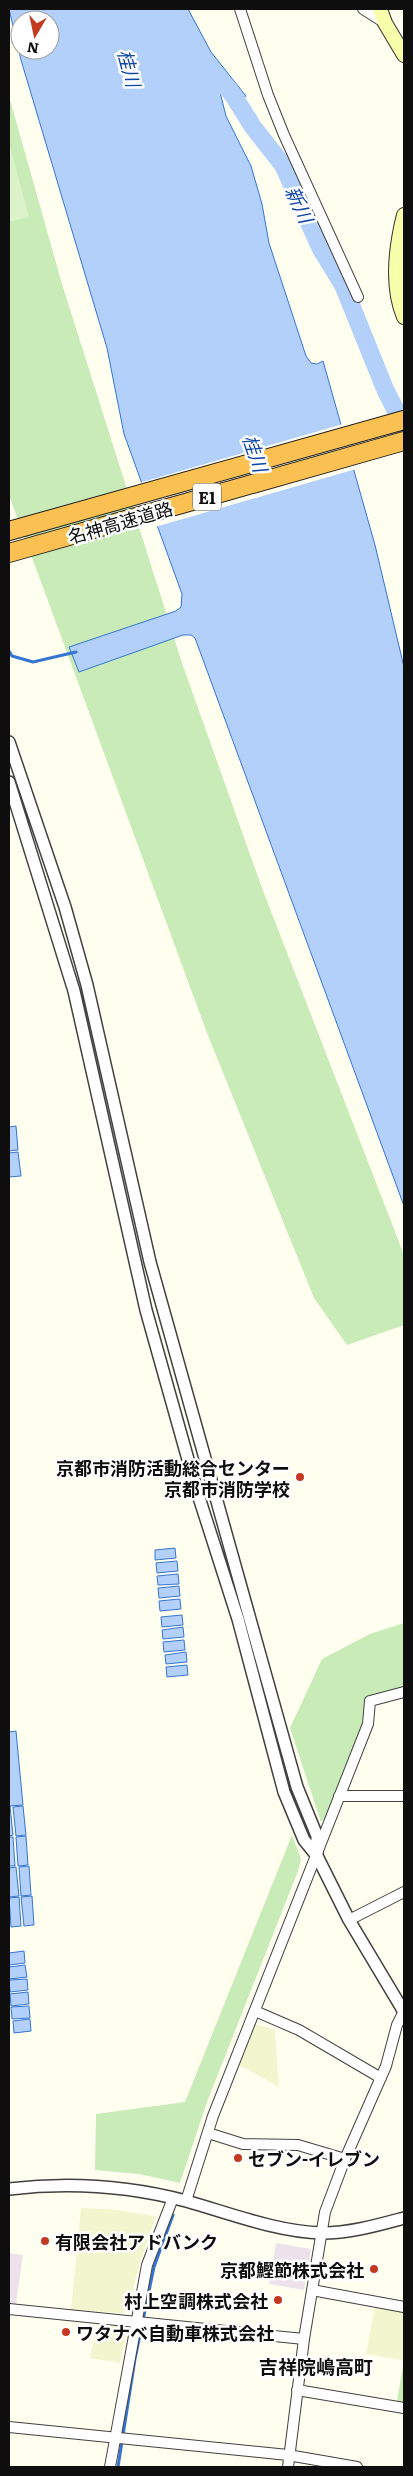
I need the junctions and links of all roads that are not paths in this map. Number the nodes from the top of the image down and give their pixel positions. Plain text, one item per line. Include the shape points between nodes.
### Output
1 (240, 9) edge
2 (363, 9) edge
3 (380, 9) edge
4 (385, 23) junction
5 (404, 55) edge
6 (404, 215) edge
7 (358, 297) dead end
8 (404, 317) edge
9 (404, 420) edge
10 (404, 441) edge
11 (9, 531) edge
12 (9, 553) edge
13 (9, 742) edge
14 (9, 782) edge
15 (112, 1089) junction
16 (97, 1092) junction
17 (404, 1692) edge
18 (339, 1796) junction
19 (404, 1796) edge
20 (317, 1856) junction
21 (404, 1892) edge
22 (349, 1920) junction
23 (255, 2011) junction
24 (404, 2011) edge
25 (381, 2078) junction
26 (208, 2133) junction
27 (345, 2160) junction
28 (9, 2189) edge
29 (173, 2198) junction
30 (186, 2201) junction
31 (404, 2218) edge
32 (322, 2233) junction
33 (312, 2290) junction
34 (404, 2307) edge
35 (9, 2309) edge
36 (137, 2323) junction
37 (304, 2339) junction
38 (297, 2390) junction
39 (404, 2408) edge
40 (9, 2427) edge
41 (115, 2438) junction
42 (288, 2455) junction
43 (110, 2467) edge
44 (288, 2467) edge
45 (357, 2467) edge

1 - 7 street via 281,127
2 - 4 street
3 - 4 main road
4 - 5 main road
6 - 8 main road via 396,281
9 - 11 highway, 名神高速道路 / E1
10 - 12 highway, 名神高速道路 / E1
13 - 15 street via 65,907
14 - 16 street via 74,991
15 - 16 street
15 - 20 street via 150,1262 297,1787 317,1836
16 - 20 street via 146,1310 196,1488 238,1619 284,1792 304,1840
17 - 18 street via 370,1701 368,1724
18 - 19 street
18 - 20 street
20 - 22 street
20 - 23 street
21 - 22 street
22 - 24 street
23 - 25 street via 299,2030
23 - 26 street
24 - 25 street
25 - 27 street
26 - 27 street via 243,2144 298,2145
26 - 30 street
27 - 32 street via 325,2212
28 - 29 street via 112,2187
29 - 30 street
29 - 36 street via 147,2265
30 - 32 street via 276,2226
31 - 32 street via 368,2228
32 - 33 street
33 - 34 street
33 - 37 street
35 - 36 street
36 - 37 street
36 - 41 street
37 - 38 street
38 - 39 street
38 - 42 street
40 - 41 street
41 - 42 street
41 - 43 street
42 - 44 street
42 - 45 street

